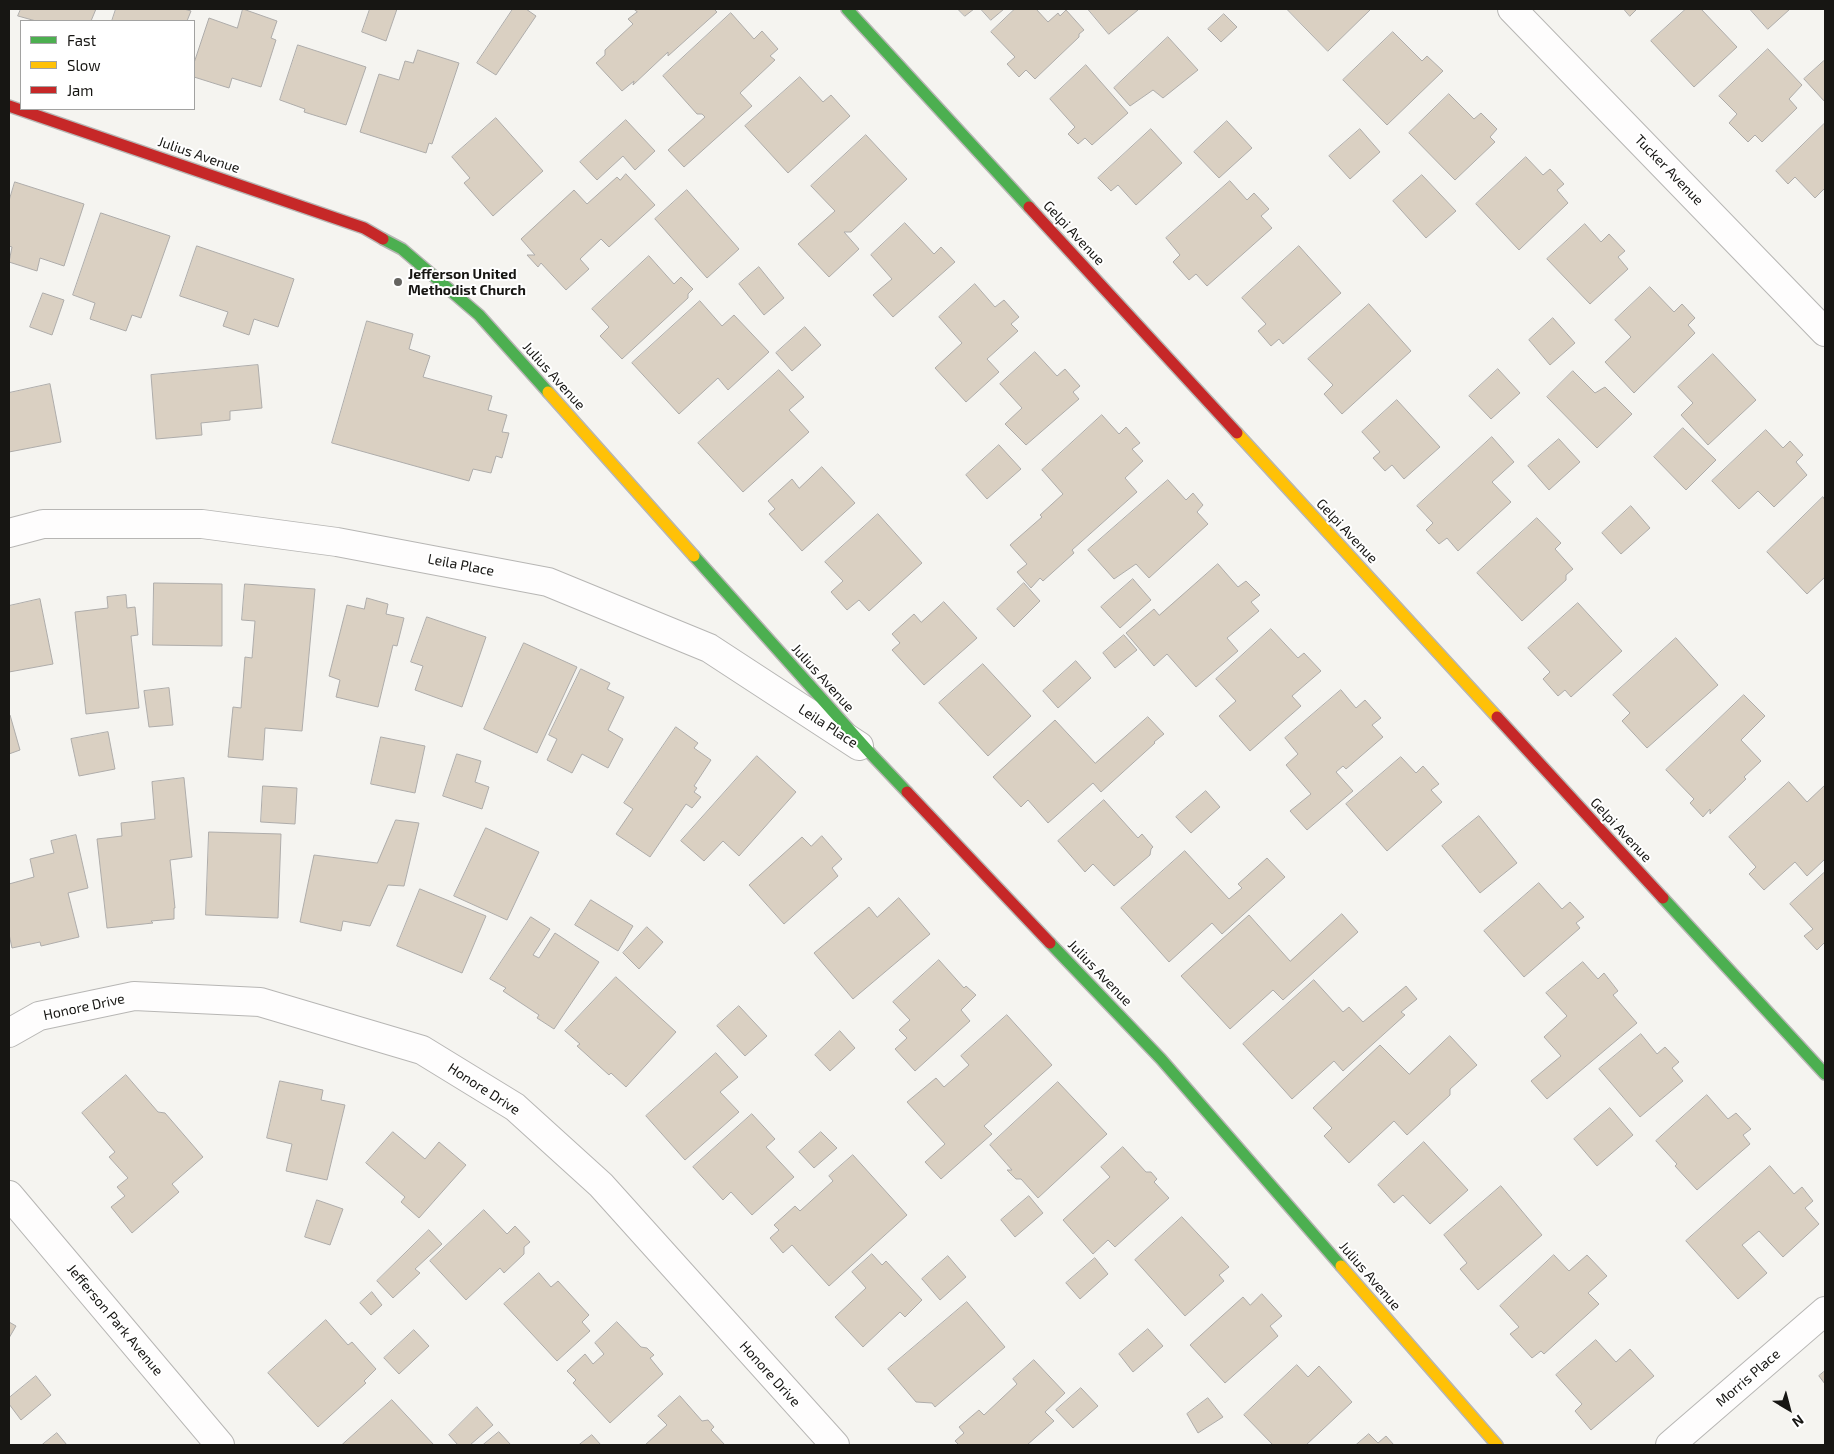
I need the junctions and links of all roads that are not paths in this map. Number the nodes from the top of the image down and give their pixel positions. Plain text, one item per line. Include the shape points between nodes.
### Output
1 (848, 9) edge
2 (1512, 9) edge
3 (21, 110) edge
4 (1825, 332) edge
5 (9, 533) edge
6 (870, 754) junction
7 (9, 1033) edge
8 (1825, 1074) edge
9 (9, 1195) edge
10 (1825, 1311) edge
11 (220, 1445) edge
12 (834, 1445) edge
13 (1497, 1445) edge
14 (1670, 1445) edge

1 - 8 street, Gelpi Avenue
2 - 4 street, Tucker Avenue
3 - 6 street, Julius Avenue via 364,228 402,249 479,315
5 - 6 street, Leila Place via 42,524 202,524 337,542 548,582 709,648
6 - 13 street, Julius Avenue via 1161,1059
7 - 12 street, Honore Drive via 40,1016 144,996 260,1002 422,1050 515,1107 601,1185
9 - 11 street, Jefferson Park Avenue
10 - 14 street, Morris Place

